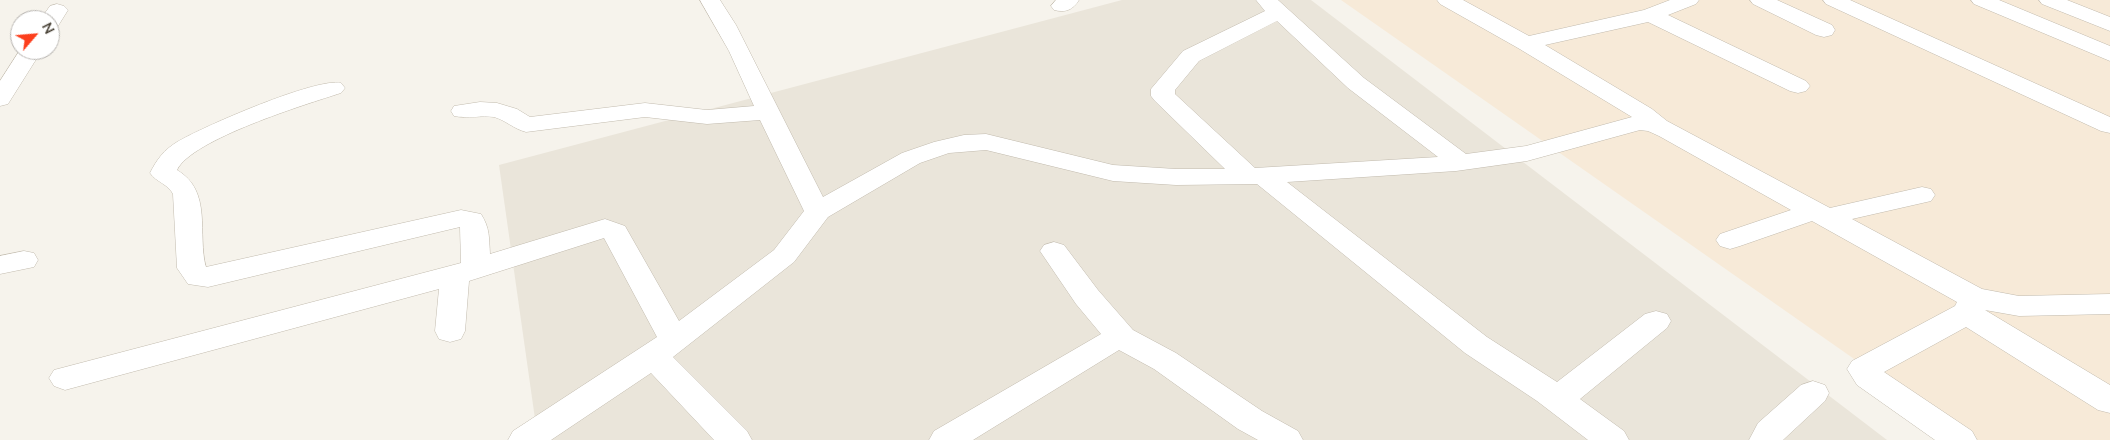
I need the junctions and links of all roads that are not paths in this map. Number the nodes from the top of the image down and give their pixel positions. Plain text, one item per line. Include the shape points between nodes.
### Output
1 (710, 0) edge
2 (1447, 0) edge
3 (1689, 0) edge
4 (1760, 0) edge
5 (1833, 0) edge
6 (1981, 0) edge
7 (2049, 0) edge
8 (1273, 6) edge
9 (1650, 15) junction
10 (2110, 25) edge
11 (1824, 30) dead end
12 (1526, 43) junction
13 (2110, 54) edge
14 (25, 60) edge
15 (1798, 86) dead end
16 (333, 88) dead end
17 (0, 99) edge
18 (463, 111) dead end
19 (768, 112) junction
20 (1656, 125) junction
21 (2110, 126) edge
22 (1462, 162) junction
23 (1255, 176) junction
24 (1922, 195) dead end
25 (818, 211) junction
26 (1820, 214) junction
27 (1730, 240) dead end
28 (1054, 251) dead end
29 (465, 272) junction
30 (2110, 304) edge
31 (1970, 305) junction
32 (1656, 321) dead end
33 (450, 331) dead end
34 (1122, 338) junction
35 (664, 348) junction
36 (65, 378) dead end
37 (1813, 393) dead end
38 (1558, 399) junction
39 (2110, 402) edge
40 (525, 440) edge
41 (735, 440) edge
42 (946, 440) edge
43 (1286, 440) edge
44 (1612, 440) edge
45 (1766, 440) edge
46 (1960, 440) edge

1 - 19 street via 727,26
2 - 12 street
3 - 9 street
4 - 11 street
5 - 21 street
6 - 13 street
7 - 10 street
8 - 22 street via 1356,82
8 - 23 street via 1238,31 1191,56 1163,89 1163,96
9 - 12 street
9 - 15 street
12 - 20 street
14 - 17 street
16 - 29 street via 228,126 168,160 163,173 178,181 186,194 191,268 198,277 208,277 461,218 471,220 474,225
18 - 19 street via 500,111 526,125 644,110 707,117
19 - 25 street
20 - 22 street via 1639,123 1527,153
20 - 26 street
22 - 23 street
23 - 25 street via 1176,177 1113,173 986,142 964,143 910,158
23 - 38 street via 1476,345
24 - 26 street
25 - 35 street via 784,256
26 - 27 street
26 - 31 street
28 - 34 street
29 - 33 street
29 - 35 street via 605,228 615,232
29 - 36 street
30 - 31 street
31 - 39 street
31 - 46 street via 1862,369 1868,377
32 - 38 street
34 - 42 street via 1107,343
34 - 43 street via 1165,361 1250,420
35 - 40 street
35 - 41 street
37 - 45 street via 1770,432
38 - 44 street

